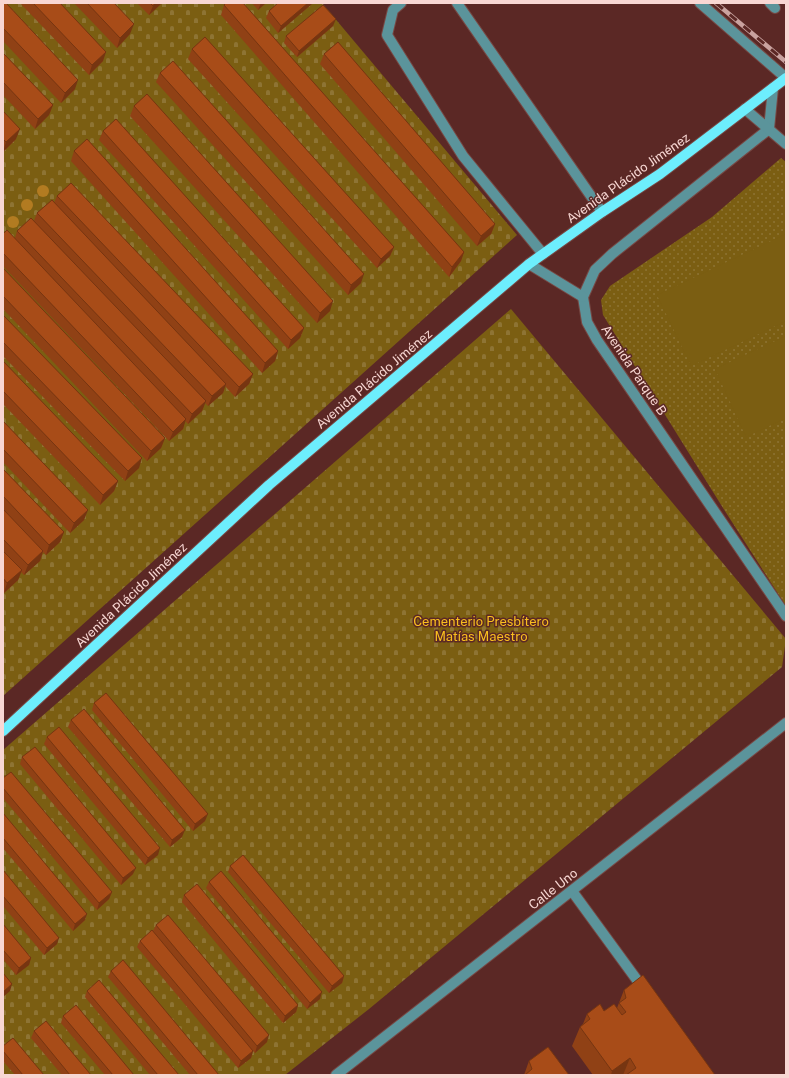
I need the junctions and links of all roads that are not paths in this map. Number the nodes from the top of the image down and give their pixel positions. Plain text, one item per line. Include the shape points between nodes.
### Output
1 (401, 3) edge
2 (457, 3) edge
3 (700, 3) edge
4 (786, 78) edge
5 (773, 88) junction
6 (745, 109) junction
7 (768, 129) junction
8 (786, 144) edge
9 (602, 212) junction
10 (542, 254) junction
11 (529, 264) junction
12 (583, 297) junction
13 (786, 616) edge
14 (786, 723) edge
15 (3, 731) edge
16 (572, 890) junction
17 (650, 999) edge
18 (336, 1075) edge

1 - 10 street via 393,10 387,35 463,156
2 - 9 street
3 - 4 street
4 - 5 main road, Avenida Plácido Jiménez
5 - 6 main road, Avenida Plácido Jiménez
5 - 7 street
6 - 7 street
6 - 9 main road, Avenida Plácido Jiménez via 660,174
7 - 8 street
7 - 12 street via 612,254 595,270
9 - 10 main road, Avenida Plácido Jiménez
10 - 11 main road, Avenida Plácido Jiménez
11 - 12 street
11 - 15 main road, Avenida Plácido Jiménez via 269,485
12 - 13 street, Avenida Parque B via 587,322 597,340
14 - 16 street, Calle Uno
16 - 17 street
16 - 18 street, Calle Uno

